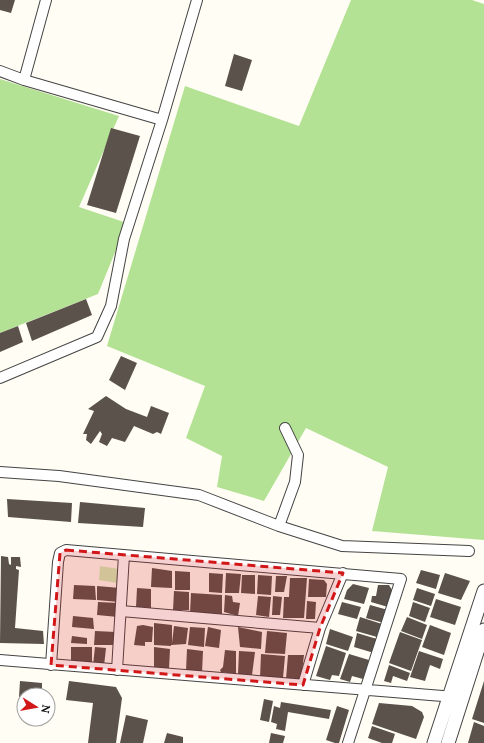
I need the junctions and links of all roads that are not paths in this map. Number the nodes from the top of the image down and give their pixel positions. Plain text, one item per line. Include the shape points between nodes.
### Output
1 (46, 0) edge
2 (197, 0) edge
3 (0, 71) edge
4 (24, 80) junction
5 (162, 120) junction
6 (0, 378) edge
7 (285, 428) dead end
8 (0, 472) edge
9 (280, 526) junction
10 (469, 551) dead end
11 (124, 555) junction
12 (343, 573) junction
13 (483, 597) edge
14 (121, 611) junction
15 (320, 628) junction
16 (484, 630) edge
17 (0, 660) edge
18 (51, 665) junction
19 (116, 670) junction
20 (303, 685) junction
21 (366, 690) junction
22 (449, 697) junction
23 (463, 698) junction
24 (348, 743) edge
25 (434, 743) edge
26 (448, 743) edge

1 - 4 street
2 - 5 street
3 - 4 street
4 - 5 street
5 - 6 street via 124,239 111,306 97,337
7 - 9 street via 298,454 294,482
8 - 9 street via 59,476 200,495
9 - 10 street via 342,546
11 - 12 street
11 - 14 street
11 - 18 street via 66,550 60,553
12 - 15 street
12 - 21 street via 401,579
13 - 22 street
14 - 15 street
14 - 19 street
15 - 20 street
16 - 23 street
17 - 18 street
18 - 19 street
19 - 20 street
20 - 21 street
21 - 22 street
21 - 24 street
22 - 23 street
22 - 25 street
23 - 26 street

